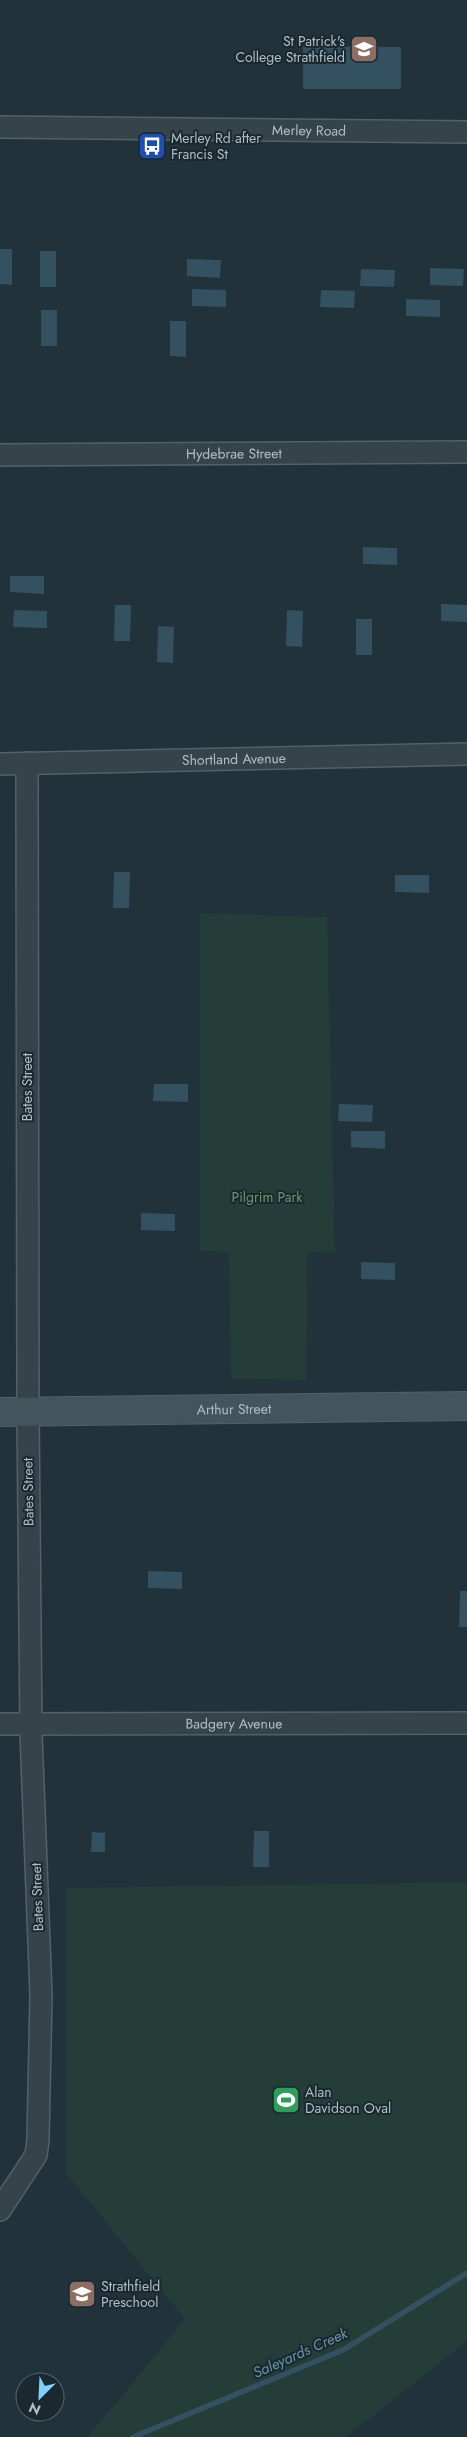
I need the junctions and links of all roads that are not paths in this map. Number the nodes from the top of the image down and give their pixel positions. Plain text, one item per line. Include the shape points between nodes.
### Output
1 (0, 127) edge
2 (467, 132) edge
3 (467, 452) edge
4 (0, 455) edge
5 (467, 754) edge
6 (27, 763) junction
7 (0, 764) edge
8 (467, 1406) edge
9 (0, 1412) edge
10 (28, 1412) junction
11 (467, 1723) edge
12 (0, 1724) edge
13 (31, 1724) junction
14 (0, 2210) edge

1 - 2 street, Merley Road
3 - 4 street, Hydebrae Street
5 - 6 street, Shortland Avenue
6 - 7 street, Shortland Avenue
6 - 10 street, Bates Street
8 - 10 main road, Arthur Street
9 - 10 main road, Arthur Street
10 - 13 street, Bates Street
11 - 13 street, Badgery Avenue
12 - 13 street, Badgery Avenue
13 - 14 street, Bates Street via 41,1995 38,2140 36,2155

